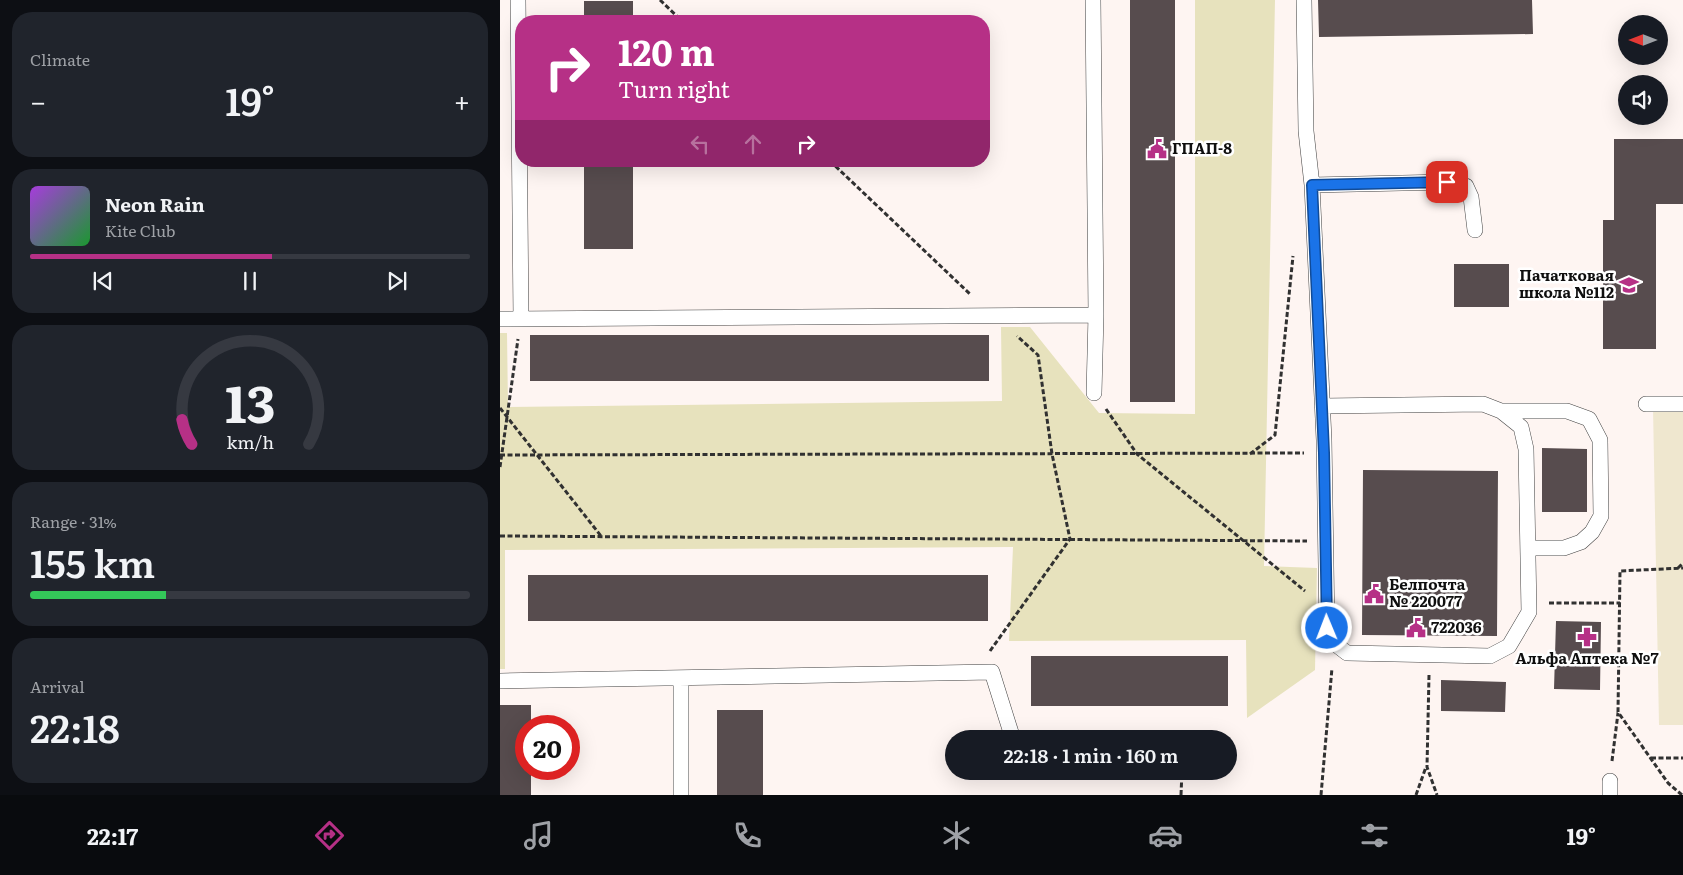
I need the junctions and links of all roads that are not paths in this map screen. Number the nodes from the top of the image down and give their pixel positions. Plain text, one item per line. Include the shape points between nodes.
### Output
1 (518, 0) edge
2 (1093, 0) edge
3 (1304, 0) edge
4 (518, 15) edge
5 (520, 167) edge
6 (1312, 185) junction
7 (1474, 230) dead end
8 (1096, 315) junction
9 (500, 319) edge
10 (521, 319) junction
11 (1094, 393) road end
12 (1646, 404) dead end
13 (1683, 404) edge
14 (1322, 406) junction
15 (1501, 411) junction
16 (1528, 548) junction
17 (681, 678) junction
18 (500, 681) edge
19 (1010, 730) edge
20 (681, 795) edge

1 - 4 lane
2 - 8 lane
3 - 6 lane via 1306,132
5 - 10 lane
6 - 7 lane via 1447,182 1466,186 1471,197
6 - 14 lane
8 - 10 lane
8 - 11 lane
9 - 10 lane
12 - 13 lane
14 - 15 lane via 1484,404
14 - 16 lane via 1327,628 1334,643 1347,653 1490,656 1509,646 1529,612
15 - 16 lane via 1521,427 1526,449
15 - 16 lane via 1568,411 1589,419 1600,440 1601,516 1592,532 1581,542 1564,548
17 - 18 lane
17 - 19 lane via 992,672
17 - 20 lane

